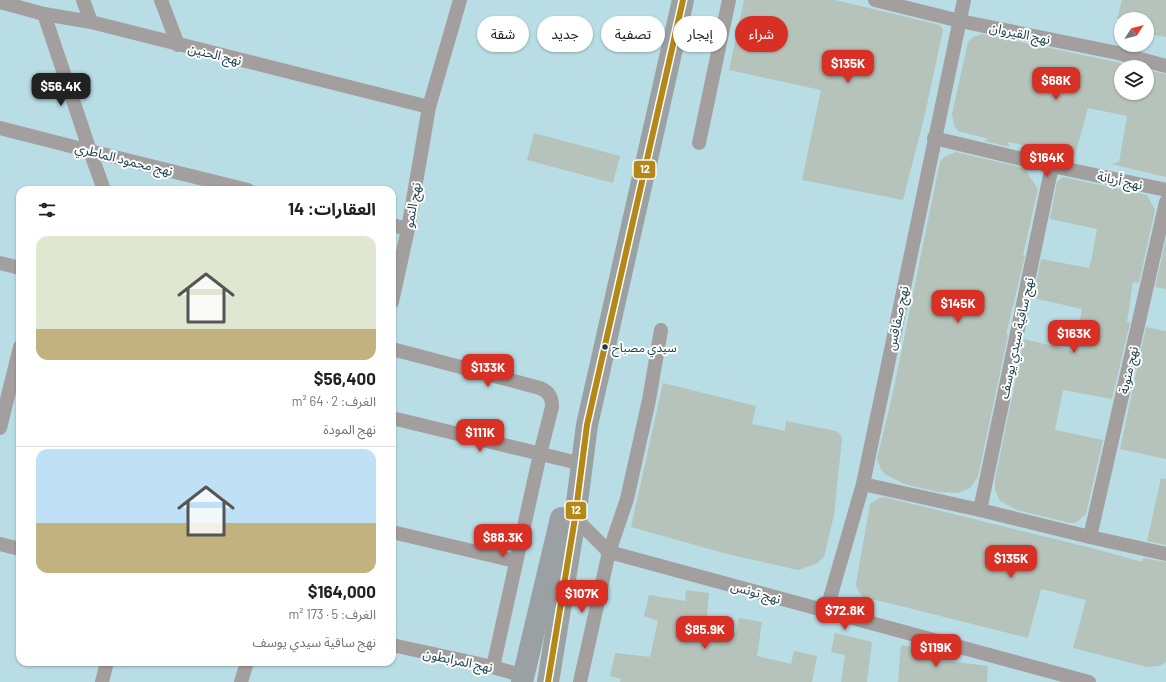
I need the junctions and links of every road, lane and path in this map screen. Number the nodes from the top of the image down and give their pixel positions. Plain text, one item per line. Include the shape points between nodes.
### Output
1 (83, 0) edge
2 (161, 0) edge
3 (460, 0) edge
4 (682, 0) edge
5 (729, 0) edge
6 (875, 0) edge
7 (964, 0) edge
8 (0, 2) edge
9 (44, 14) junction
10 (960, 21) junction
11 (91, 22) junction
12 (178, 44) junction
13 (1166, 66) edge
14 (429, 107) junction
15 (0, 128) edge
16 (934, 138) junction
17 (699, 143) dead end
18 (90, 151) junction
19 (1052, 166) junction
20 (103, 186) edge
21 (232, 186) edge
22 (1166, 190) edge
23 (1166, 202) edge
24 (396, 226) edge
25 (408, 229) junction
26 (0, 263) edge
27 (16, 267) edge
28 (396, 284) edge
29 (661, 330) dead end
30 (396, 349) edge
31 (16, 357) edge
32 (5, 385) edge
33 (396, 419) edge
34 (587, 424) junction
35 (0, 428) edge
36 (540, 454) junction
37 (574, 462) junction
38 (863, 484) junction
39 (980, 510) junction
40 (574, 518) junction
41 (396, 533) edge
42 (1090, 537) junction
43 (1, 546) edge
44 (16, 548) edge
45 (609, 552) junction
46 (1166, 554) edge
47 (515, 561) junction
48 (826, 612) junction
49 (396, 646) edge
50 (106, 666) edge
51 (246, 666) edge
52 (493, 667) junction
53 (523, 679) edge
54 (102, 682) edge
55 (241, 682) edge
56 (548, 682) edge
57 (580, 682) edge
58 (1088, 682) edge

1 - 11 street
2 - 12 street
3 - 14 street, نهج النمو
4 - 34 main road
5 - 17 street
6 - 10 street, نهج القيروان
7 - 10 street, نهج صفاقس
8 - 9 street, نهج الحنين
9 - 11 street, نهج الحنين
9 - 18 street
10 - 13 street, نهج القيروان via 1118,53
10 - 16 street, نهج صفاقس
11 - 12 street, نهج الحنين
12 - 14 street, نهج الحنين
14 - 25 street, نهج النمو
15 - 18 street, نهج محمود الماطري
16 - 19 street, نهج أريانة
16 - 38 street, نهج صفاقس
18 - 20 street
18 - 21 street, نهج محمود الماطري
19 - 22 street, نهج أريانة
19 - 39 street, نهج ساقية سيدي يوسف
23 - 42 street, نهج منوبة
24 - 25 street
25 - 28 street, نهج النمو
26 - 27 street
29 - 45 street via 649,400 626,499
30 - 36 street via 546,391 552,400 552,407
31 - 32 street
32 - 35 street
33 - 36 street
34 - 37 main road
34 - 40 main road
36 - 37 street
36 - 47 street
37 - 53 main road
38 - 39 street
38 - 48 street, نهج صفاقس
39 - 42 street
40 - 45 street
40 - 56 main road
41 - 47 street
42 - 46 street
43 - 44 street
45 - 48 street, نهج تونس
45 - 57 street
47 - 52 street
48 - 58 street, نهج تونس
49 - 52 street, نهج المرابطون
50 - 54 street
51 - 55 street
52 - 53 street, نهج المرابطون

